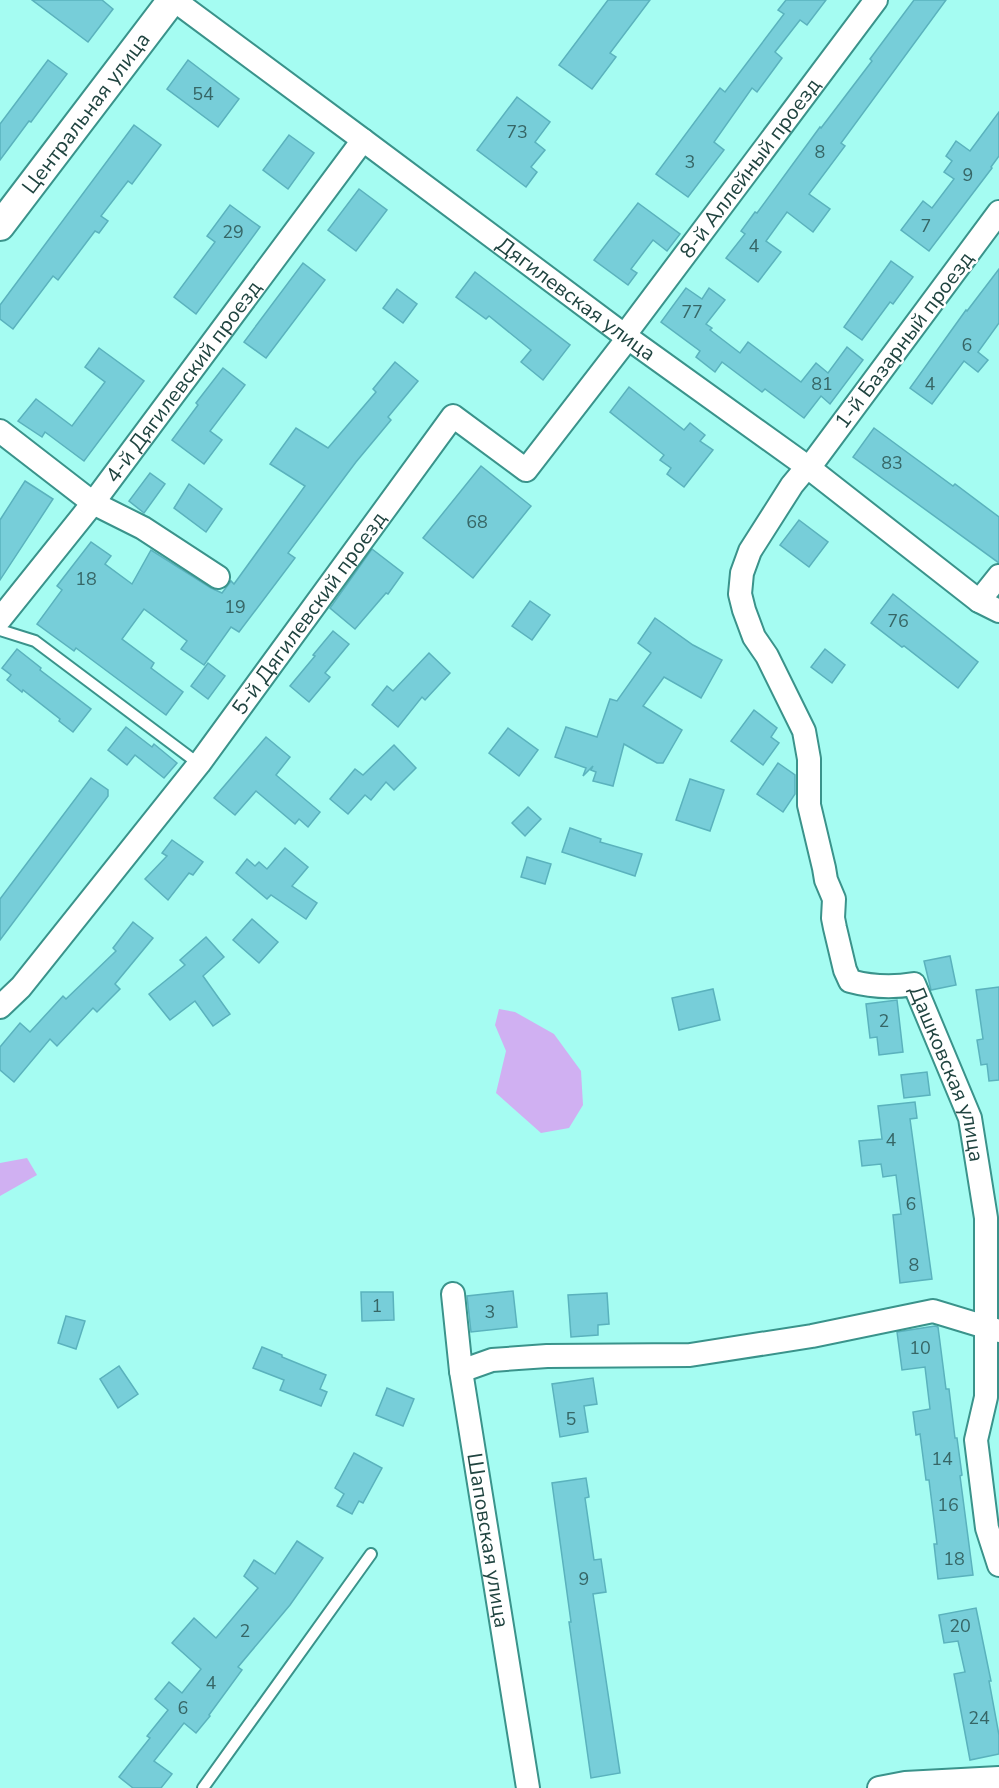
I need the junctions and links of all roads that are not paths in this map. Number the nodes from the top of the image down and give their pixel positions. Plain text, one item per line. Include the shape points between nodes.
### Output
1 (173, 0) edge
2 (876, 0) edge
3 (363, 140) junction
4 (999, 212) edge
5 (0, 225) edge
6 (626, 337) junction
7 (0, 431) edge
8 (809, 468) junction
9 (93, 502) junction
10 (999, 576) edge
11 (218, 577) dead end
12 (989, 606) edge
13 (0, 619) edge
14 (0, 630) edge
15 (199, 764) junction
16 (0, 1007) edge
17 (453, 1294) dead end
18 (993, 1328) edge
19 (461, 1371) junction
20 (371, 1554) dead end
21 (999, 1565) edge
22 (999, 1778) edge
23 (202, 1788) edge
24 (528, 1788) edge
25 (879, 1788) edge

1 - 3 street, Дягилевская улица
1 - 5 street, Центральная улица
2 - 6 street, 8-й Аллейный проезд
3 - 6 street, Дягилевская улица
3 - 9 street, 4-й Дягилевский проезд
4 - 8 street, 1-й Базарный проезд
6 - 8 street, Дягилевская улица
6 - 15 street, 5-й Дягилевский проезд via 526,470 453,416
7 - 9 street
8 - 12 street, Дягилевская улица
8 - 18 street, Дашковская улица via 792,485 750,551 740,594 754,637 804,731 809,759 809,805 825,880 834,899 833,918 844,970 850,981 866,985 914,984 970,1118 986,1218
9 - 11 street via 143,528
9 - 13 street, 4-й Дягилевский проезд
10 - 12 street
14 - 15 lane via 35,641
15 - 16 street, 5-й Дягилевский проезд via 21,987
17 - 19 street, Шаповская улица
18 - 19 street via 933,1311 812,1336 690,1355 547,1356 492,1360
18 - 21 street, Дашковская улица via 986,1397 976,1440 987,1528
19 - 24 street, Шаповская улица
20 - 23 lane
22 - 25 street

